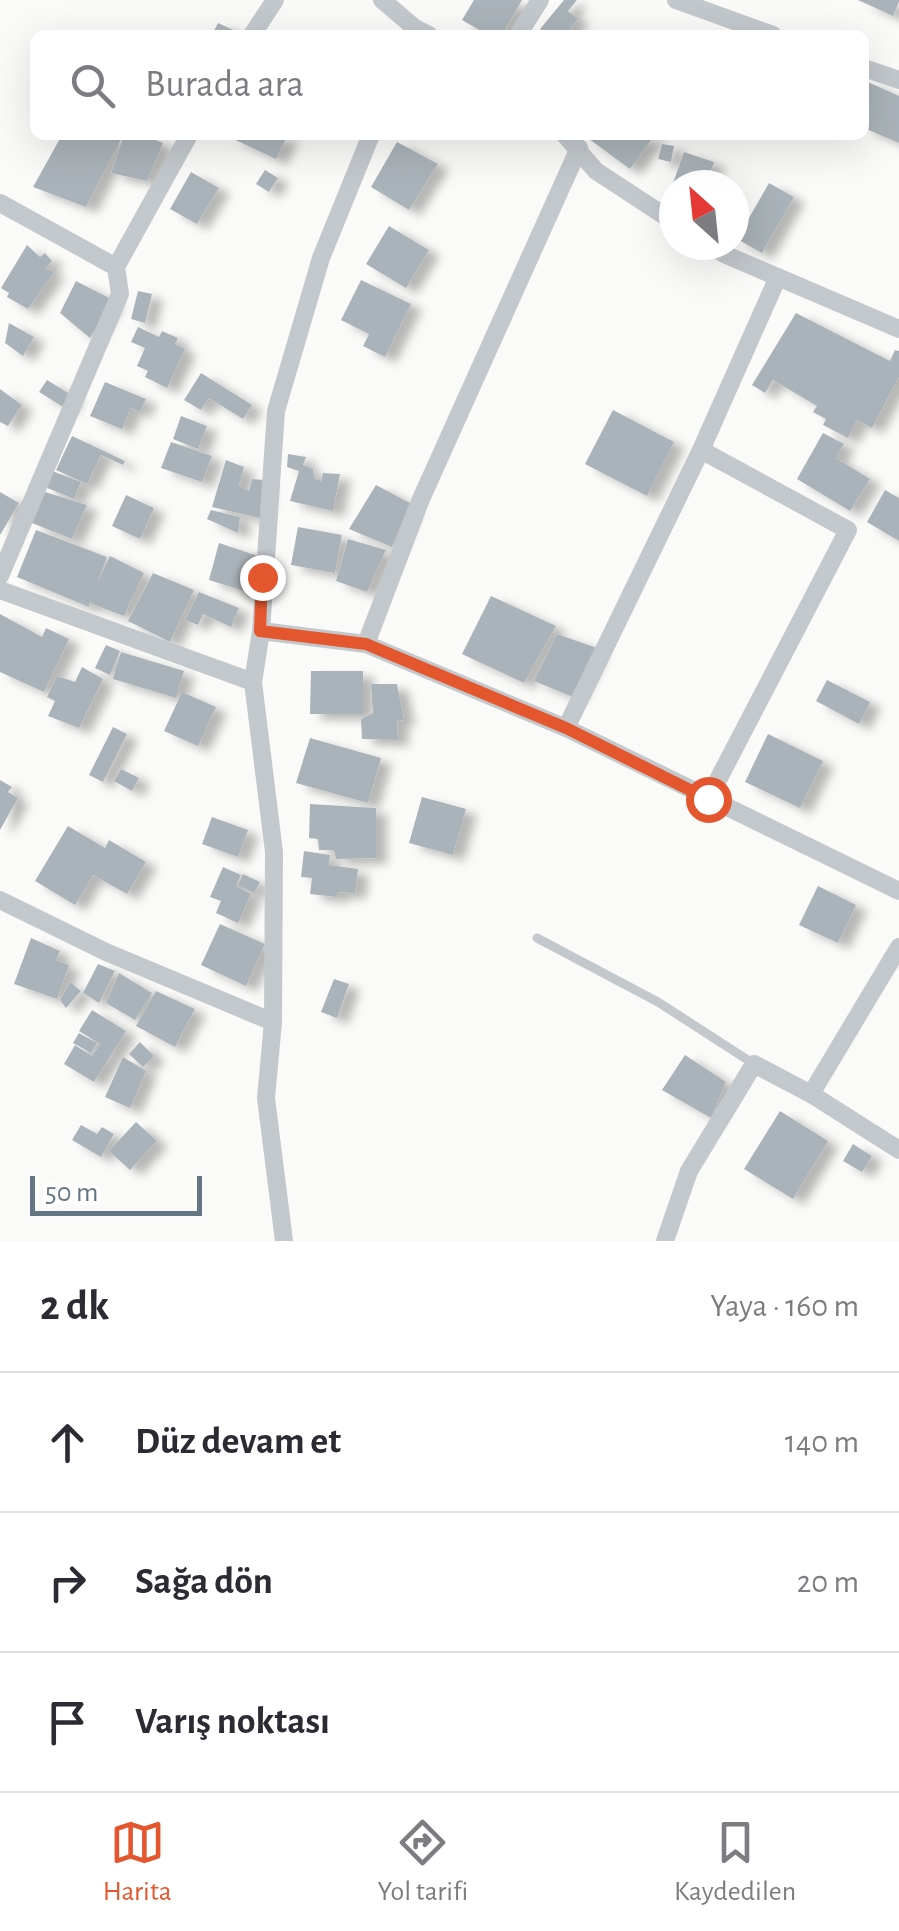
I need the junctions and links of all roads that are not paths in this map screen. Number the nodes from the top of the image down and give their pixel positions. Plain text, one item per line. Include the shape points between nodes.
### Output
1 (275, 0) edge
2 (382, 0) edge
3 (540, 0) edge
4 (678, 0) edge
5 (255, 30) edge
6 (416, 30) edge
7 (521, 30) edge
8 (759, 30) edge
9 (869, 70) edge
10 (899, 80) edge
11 (186, 140) edge
12 (369, 140) edge
13 (572, 142) edge
14 (0, 202) edge
15 (659, 212) edge
16 (742, 260) edge
17 (116, 268) junction
18 (778, 277) junction
19 (899, 329) edge
20 (701, 450) junction
21 (0, 576) edge
22 (0, 590) edge
23 (260, 631) junction
24 (366, 644) junction
25 (253, 682) junction
26 (566, 728) junction
27 (708, 799) junction
28 (899, 891) edge
29 (0, 900) edge
30 (536, 938) dead end
31 (899, 947) edge
32 (272, 1022) junction
33 (754, 1064) junction
34 (811, 1094) junction
35 (899, 1150) edge
36 (284, 1241) edge
37 (665, 1241) edge

1 - 5 street
2 - 6 street
3 - 7 street
4 - 8 street
9 - 10 street
11 - 17 street
12 - 23 street via 321,258 276,411
13 - 15 street via 596,171
13 - 24 street
14 - 17 street
16 - 18 street
17 - 21 street via 120,294
18 - 19 street
18 - 20 street
20 - 26 street
20 - 27 street via 848,530
22 - 25 street
23 - 24 street
23 - 25 street
24 - 26 street
25 - 32 street via 274,852
26 - 27 street
27 - 28 street
29 - 32 street
30 - 33 lane via 658,1002
31 - 34 street
32 - 36 street via 266,1098
33 - 34 street
33 - 37 street via 689,1172
34 - 35 street

